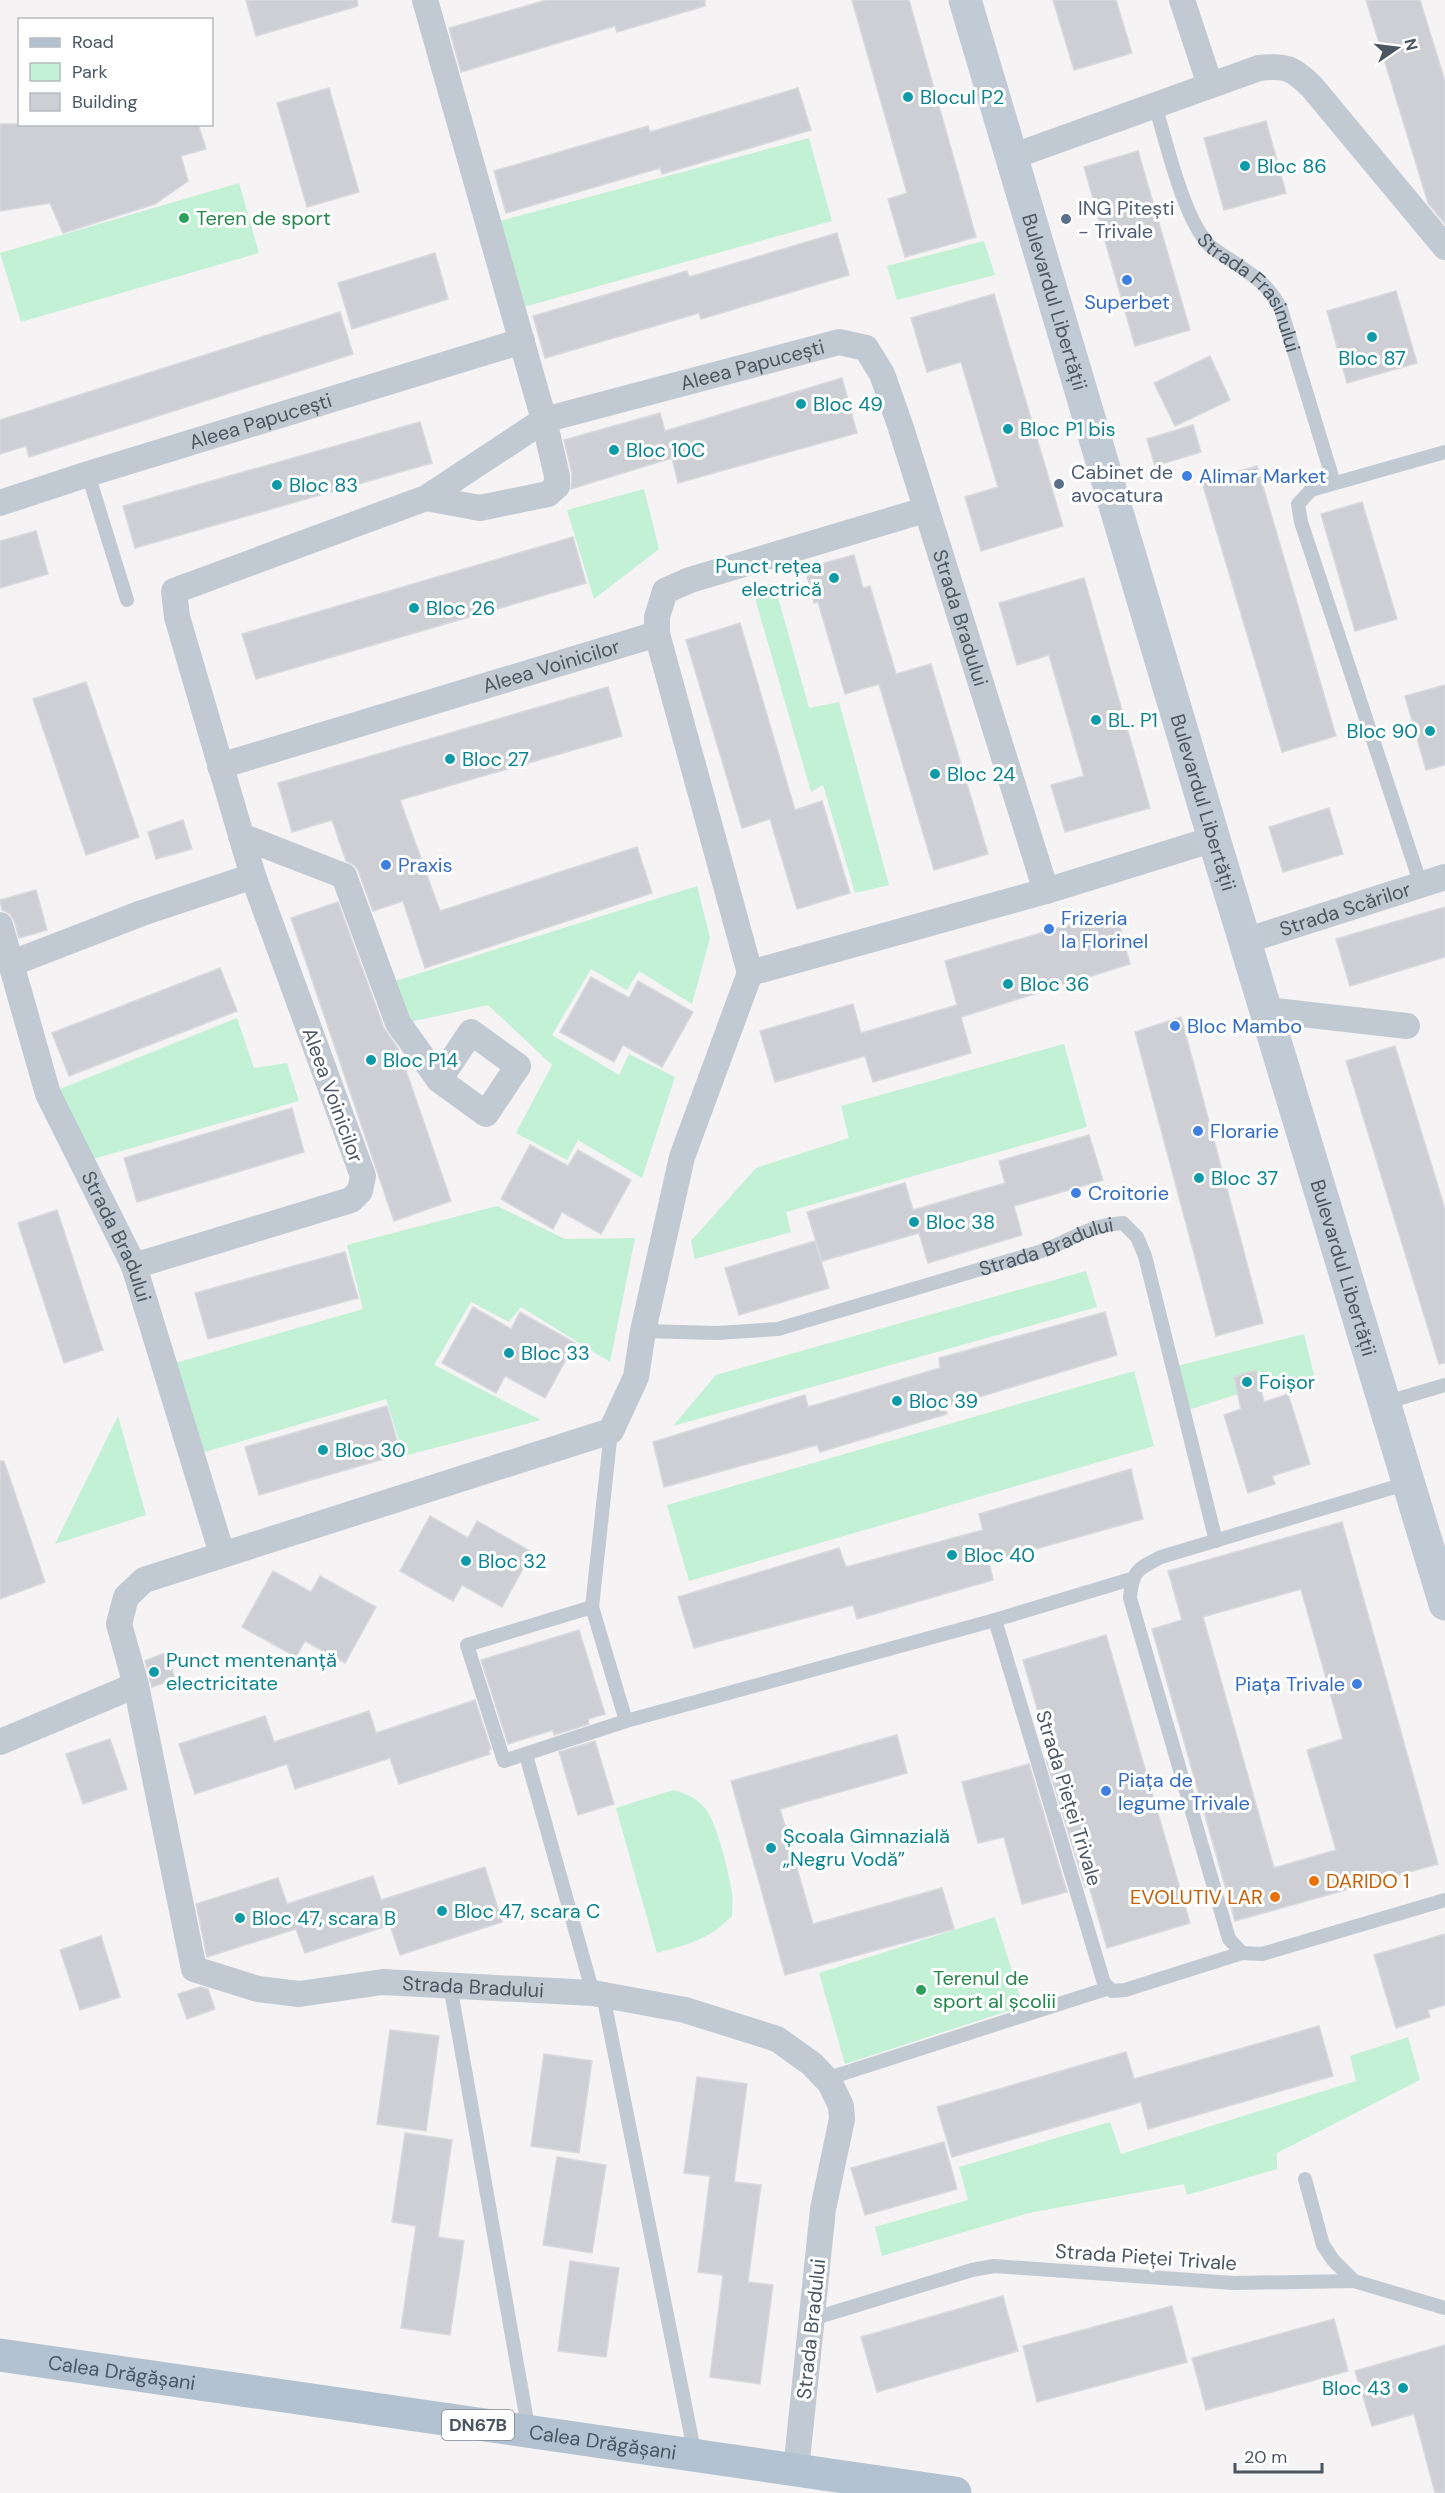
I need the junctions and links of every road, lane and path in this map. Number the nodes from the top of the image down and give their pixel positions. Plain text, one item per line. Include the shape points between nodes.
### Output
1 (424, 0) edge
2 (966, 0) edge
3 (1182, 0) edge
4 (1210, 85) junction
5 (1155, 105) junction
6 (1011, 157) junction
7 (1445, 247) edge
8 (522, 341) junction
9 (866, 348) joint
10 (544, 420) junction
11 (1445, 452) edge
12 (88, 474) junction
13 (1334, 483) junction
14 (426, 498) junction
15 (0, 503) edge
16 (925, 510) junction
17 (127, 600) dead end
18 (657, 634) junction
19 (220, 766) junction
20 (241, 836) junction
21 (1214, 839) junction
22 (253, 876) junction
23 (1433, 881) edge
24 (1046, 891) junction
25 (0, 925) edge
26 (1245, 941) junction
27 (10, 964) junction
28 (750, 973) junction
29 (1266, 1010) junction
30 (1407, 1026) dead end
31 (439, 1080) dead end
32 (134, 1266) junction
33 (643, 1331) junction
34 (1445, 1385) edge
35 (1384, 1403) junction
36 (611, 1431) junction
37 (1408, 1483) junction
38 (1216, 1541) junction
39 (222, 1554) junction
40 (1131, 1579) junction
41 (1445, 1604) edge
42 (592, 1607) junction
43 (995, 1620) junction
44 (136, 1685) junction
45 (0, 1720) edge
46 (626, 1721) junction
47 (24, 1732) junction
48 (0, 1742) edge
49 (526, 1755) junction
50 (1445, 1900) edge
51 (1242, 1953) junction
52 (450, 1985) junction
53 (1109, 1988) junction
54 (598, 1994) junction
55 (826, 2079) junction
56 (1305, 2179) dead end
57 (1354, 2281) junction
58 (1445, 2308) edge
59 (812, 2319) junction
60 (0, 2355) edge
61 (529, 2432) junction
62 (695, 2456) junction
63 (796, 2470) junction
64 (955, 2493) edge

1 - 8 street
2 - 6 main road, Bulevardul Libertății
3 - 4 street
4 - 5 street
4 - 7 street via 1259,68 1278,65 1296,71
5 - 6 street
5 - 13 lane, Strada Frasinului via 1190,215 1200,234 1212,248 1258,278 1272,291 1281,309
6 - 21 main road, Bulevardul Libertății
8 - 10 street
8 - 12 street, Aleea Papucești
9 - 10 street, Aleea Papucești via 839,342
9 - 16 street, Strada Bradului via 882,374
10 - 14 street, Aleea Papucești
10 - 14 street via 557,476 557,486 548,494 480,508
11 - 13 lane
12 - 15 street, Aleea Papucești
12 - 17 lane
13 - 23 lane via 1311,490 1298,504 1301,522
14 - 19 street, Aleea Papucești via 174,591 177,617
16 - 18 street via 664,591
16 - 24 street, Strada Bradului
18 - 19 street, Aleea Voinicilor
18 - 28 street
19 - 20 street, Aleea Voinicilor
20 - 22 street, Aleea Voinicilor
20 - 31 street via 344,876 398,1023
21 - 24 street
21 - 26 main road, Bulevardul Libertății
22 - 27 street via 141,913
22 - 32 street, Aleea Voinicilor via 363,1176 360,1191 351,1200
23 - 26 street, Strada Scărilor
24 - 28 street
25 - 27 street, Strada Bradului
26 - 29 main road, Bulevardul Libertății
27 - 32 street, Strada Bradului via 48,1094
28 - 33 street via 682,1157
29 - 30 street
29 - 35 main road, Bulevardul Libertății
32 - 39 street, Strada Bradului
33 - 36 street via 636,1377
33 - 38 lane, Strada Bradului via 717,1333 778,1329 1042,1251 1103,1225 1123,1223 1137,1237 1145,1256
34 - 35 lane
35 - 37 main road, Bulevardul Libertății
36 - 39 street, Strada Bradului
36 - 42 lane
37 - 38 lane
37 - 41 main road, Bulevardul Libertății
38 - 40 lane via 1161,1557 1138,1568
39 - 44 street, Strada Bradului via 144,1580 126,1597 118,1624
40 - 43 lane
40 - 51 lane via 1130,1598 1229,1938
42 - 46 lane
42 - 49 lane via 467,1645 504,1761
43 - 46 lane
43 - 53 lane, Strada Pieței Trivale via 1104,1983
44 - 47 street
44 - 52 street, Strada Bradului via 194,1969 258,1989 299,1994 383,1982
45 - 47 street
46 - 49 lane
47 - 48 street
49 - 54 lane
50 - 51 lane via 1262,1953
51 - 53 lane via 1125,1990
52 - 54 street, Strada Bradului
52 - 61 lane
53 - 55 lane
54 - 55 street, Strada Bradului via 685,2010 777,2039 813,2064
54 - 62 lane
55 - 59 street, Strada Bradului via 841,2106 842,2119 823,2208
56 - 57 lane via 1323,2245
57 - 58 lane, Strada Pieței Trivale
57 - 59 lane, Strada Pieței Trivale via 1233,2283 994,2266
59 - 63 street, Strada Bradului
60 - 61 main road, Calea Drăgășani / DN67B
61 - 62 main road, Calea Drăgășani / DN67B
62 - 63 main road, Calea Drăgășani / DN67B
63 - 64 main road, Calea Drăgășani / DN67B

